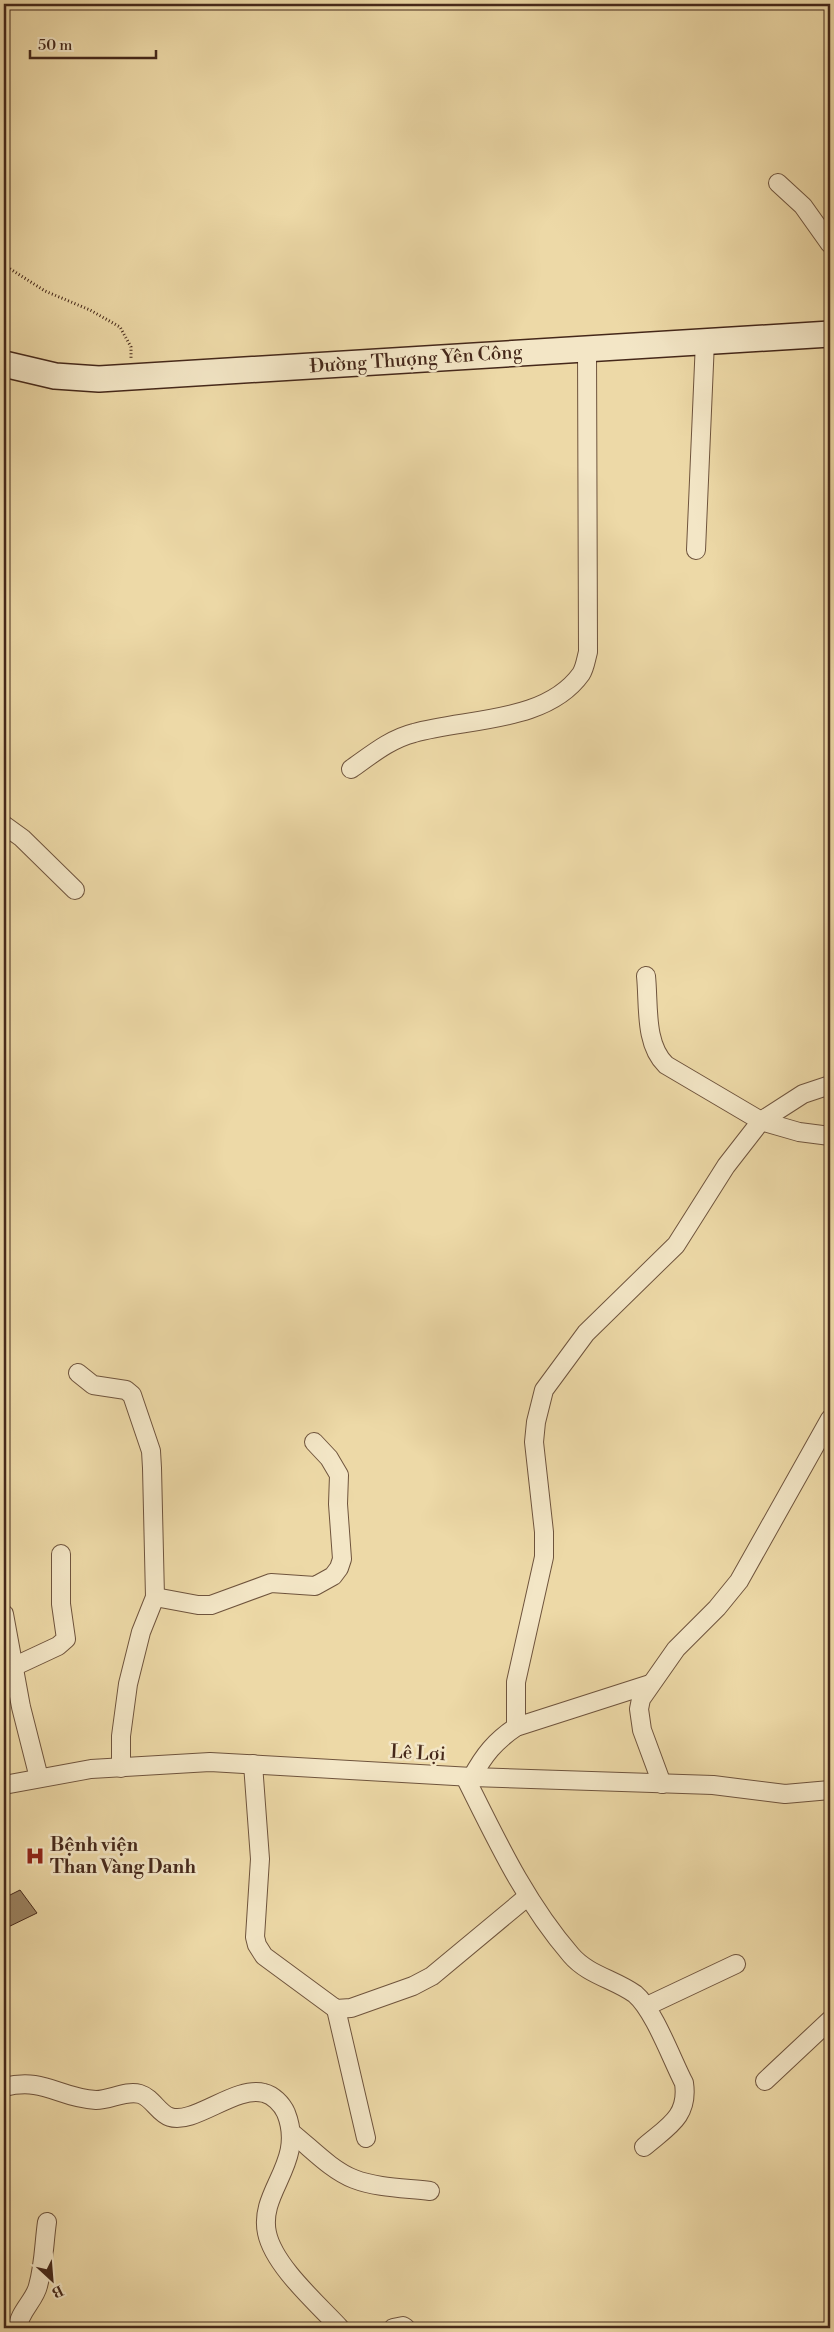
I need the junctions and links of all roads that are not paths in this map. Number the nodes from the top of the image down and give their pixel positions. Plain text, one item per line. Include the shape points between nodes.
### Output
1 (778, 183) dead end
2 (830, 244) edge
3 (830, 334) edge
4 (706, 341) junction
5 (587, 349) junction
6 (4, 364) edge
7 (696, 550) dead end
8 (351, 769) dead end
9 (4, 825) edge
10 (75, 890) dead end
11 (646, 976) dead end
12 (830, 1085) edge
13 (761, 1121) junction
14 (830, 1136) edge
15 (78, 1372) dead end
16 (830, 1419) edge
17 (314, 1442) dead end
18 (61, 1554) dead end
19 (155, 1598) junction
20 (4, 1614) edge
21 (13, 1667) junction
22 (650, 1684) junction
23 (516, 1727) junction
24 (253, 1764) junction
25 (121, 1768) junction
26 (468, 1777) junction
27 (39, 1778) junction
28 (662, 1784) junction
29 (4, 1785) edge
30 (830, 1790) edge
31 (527, 1897) junction
32 (736, 1964) dead end
33 (647, 2006) junction
34 (336, 2010) junction
35 (830, 2020) edge
36 (765, 2081) dead end
37 (4, 2087) edge
38 (292, 2133) junction
39 (366, 2138) dead end
40 (644, 2147) dead end
41 (430, 2191) dead end
42 (47, 2222) dead end
43 (18, 2328) edge
44 (340, 2328) edge
45 (393, 2328) edge
46 (406, 2328) edge

1 - 2 street via 803,206
3 - 4 main road, Đường Thượng Yên Công
4 - 5 main road, Đường Thượng Yên Công
4 - 7 street
5 - 6 main road, Đường Thượng Yên Công via 99,379 55,376
5 - 8 street via 588,652 582,672 572,685 542,705 522,712 414,732 386,745
9 - 10 street via 22,838
11 - 13 street via 652,1041 659,1058
12 - 13 street via 803,1094
13 - 14 street via 799,1132
13 - 23 street via 726,1166 676,1245 586,1333 544,1390 534,1442 544,1557 516,1682
15 - 19 street via 93,1385 126,1390 133,1398 151,1451
16 - 22 street via 739,1580 717,1608 676,1649
17 - 19 street via 339,1475 342,1559 333,1576 315,1586 264,1585 211,1605
18 - 21 street via 61,1604 66,1639
19 - 25 street via 141,1632 128,1684 121,1736
20 - 21 street
21 - 27 street
22 - 23 street
22 - 28 street via 641,1699 640,1714 642,1730
23 - 26 street via 484,1754
24 - 25 street, Lê Lợi via 210,1762
24 - 26 street, Lê Lợi
24 - 34 street via 260,1859 257,1946 264,1956
25 - 27 street, Lê Lợi
26 - 28 street, Lê Lợi
26 - 31 street
27 - 29 street, Lê Lợi
28 - 30 street, Lê Lợi via 785,1794
31 - 33 street via 579,1964 624,1987
31 - 34 street via 432,1976 414,1986
32 - 33 street
33 - 40 street via 684,2083 686,2096 684,2108 677,2119
34 - 39 street
35 - 36 street
37 - 38 street via 27,2082 41,2084 74,2097 93,2100 135,2093 147,2098 162,2114 178,2118 234,2097 252,2092 264,2093 276,2099 284,2109
38 - 41 street via 353,2179
38 - 44 street via 288,2159 268,2209 267,2234 280,2261
42 - 43 street via 39,2284
45 - 46 street

